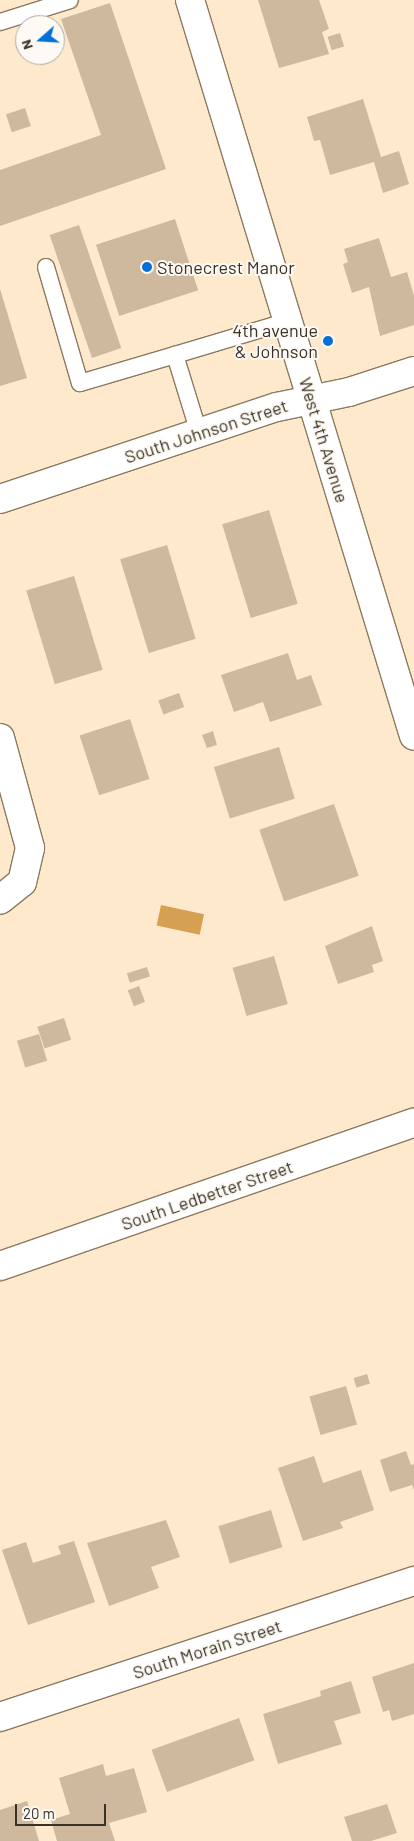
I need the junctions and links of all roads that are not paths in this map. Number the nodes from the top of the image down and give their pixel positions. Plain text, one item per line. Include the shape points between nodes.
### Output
1 (70, 0) edge
2 (190, 0) edge
3 (0, 22) edge
4 (46, 267) dead end
5 (288, 322) junction
6 (175, 355) junction
7 (414, 371) edge
8 (312, 400) junction
9 (198, 433) junction
10 (0, 499) edge
11 (414, 736) edge
12 (0, 738) edge
13 (0, 900) edge
14 (414, 1123) edge
15 (0, 1266) edge
16 (414, 1581) edge
17 (0, 1717) edge

1 - 3 lane
2 - 5 street, West 4th Avenue
4 - 6 lane via 80,383
5 - 6 lane
5 - 8 street, West 4th Avenue
6 - 9 lane
7 - 8 street, South Johnson Street
8 - 9 street, South Johnson Street via 277,407
8 - 11 street, West 4th Avenue
9 - 10 street, South Johnson Street
12 - 13 street via 27,828 28,866 22,882
14 - 15 street, South Ledbetter Street
16 - 17 street, South Morain Street

